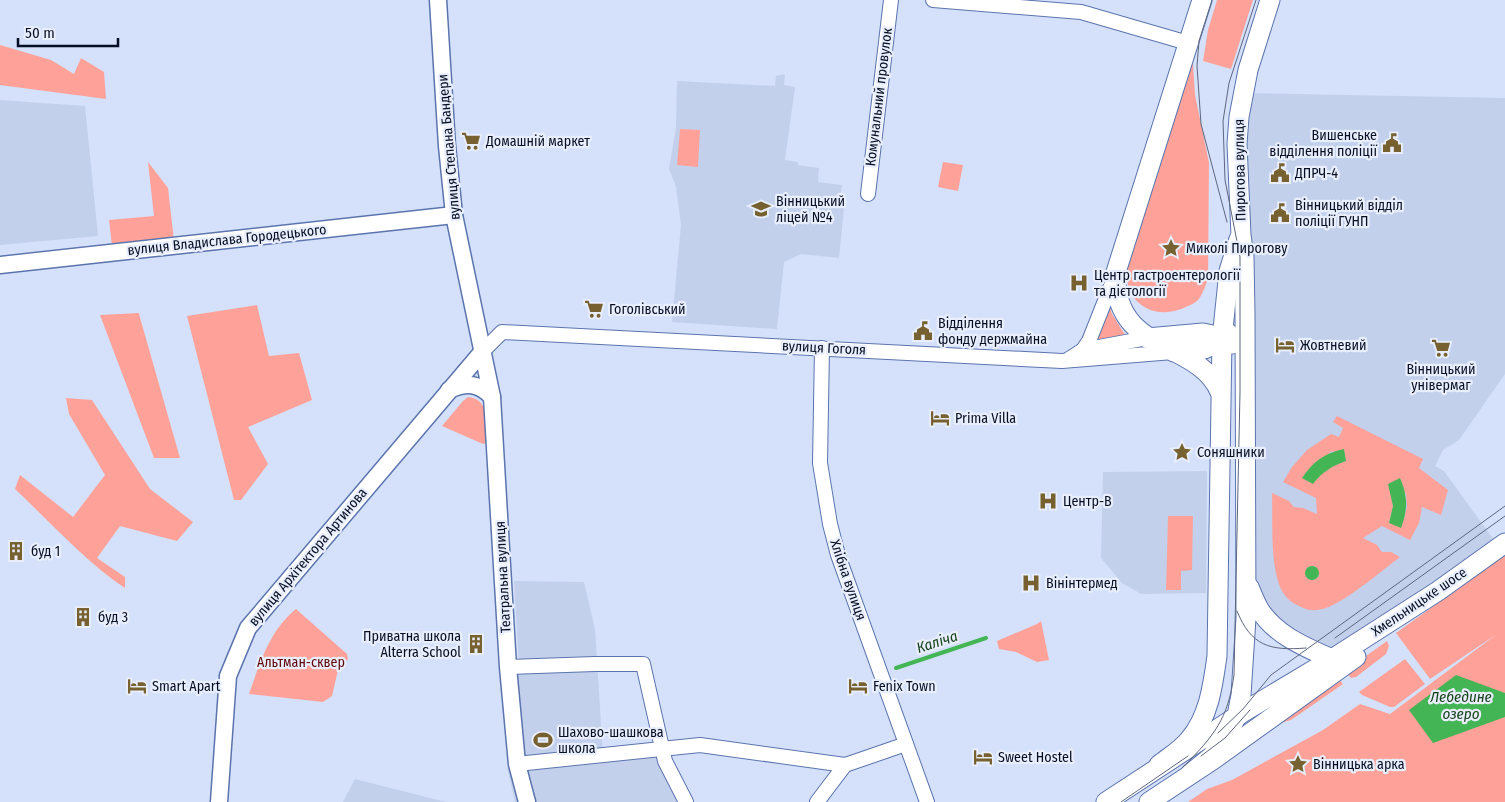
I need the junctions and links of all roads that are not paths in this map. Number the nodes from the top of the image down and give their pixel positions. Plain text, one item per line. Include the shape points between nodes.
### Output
1 (438, 0) edge
2 (891, 0) edge
3 (933, 0) edge
4 (1202, 0) edge
5 (1270, 0) edge
6 (1188, 43) junction
7 (868, 194) dead end
8 (454, 215) junction
9 (1241, 235) junction
10 (0, 265) edge
11 (1116, 272) junction
12 (1224, 313) junction
13 (1245, 315) junction
14 (1203, 333) junction
15 (1147, 338) junction
16 (1222, 339) junction
17 (822, 348) junction
18 (484, 350) junction
19 (1083, 350) junction
20 (1173, 352) junction
21 (1245, 354) junction
22 (1067, 360) junction
23 (449, 390) junction
24 (1220, 392) junction
25 (492, 397) junction
26 (1505, 543) edge
27 (1246, 582) junction
28 (1438, 591) junction
29 (1217, 656) junction
30 (1332, 659) junction
31 (508, 667) junction
32 (1240, 711) junction
33 (1277, 714) junction
34 (906, 744) junction
35 (662, 748) junction
36 (517, 764) junction
37 (845, 765) junction
38 (1159, 765) junction
39 (1190, 774) junction
40 (219, 802) edge
41 (527, 802) edge
42 (686, 802) edge
43 (817, 802) edge
44 (927, 802) edge
45 (1106, 802) edge
46 (1149, 802) edge

1 - 8 street, вулиця Степана Бандери
2 - 7 street, Комунальний провулок
3 - 6 street via 1081,12
4 - 6 main road
5 - 9 main road, Пирогова вулиця via 1248,70 1238,117
6 - 11 main road
8 - 10 street, вулиця Владислава Городецького
8 - 18 street, вулиця Степана Бандери
9 - 12 main road via 1228,270
9 - 13 main road, Пирогова вулиця
11 - 15 main road via 1121,306
11 - 19 street
12 - 14 main road via 1214,326
12 - 16 main road
13 - 16 main road
13 - 21 main road, Пирогова вулиця
14 - 15 main road
14 - 16 main road
15 - 19 street
15 - 20 main road
16 - 20 main road via 1204,351
16 - 21 main road
16 - 24 main road
17 - 18 street, вулиця Гоголя via 502,332
17 - 22 street, вулиця Гоголя
17 - 34 street, Хлібна вулиця via 820,463 830,524 838,555
18 - 23 street, вулиця Архітектора Артинова
18 - 25 street, Театральна вулиця
19 - 22 street
20 - 22 street, вулиця Гоголя
20 - 24 main road via 1208,372
21 - 27 main road, Пирогова вулиця
23 - 25 street via 472,385 482,388
23 - 40 street, вулиця Архітектора Артинова via 248,628 228,676
24 - 29 main road
25 - 31 street, Театральна вулиця
26 - 28 main road, Хмельницьке шосе
27 - 30 main road via 1258,608 1276,629
27 - 32 main road, Пирогова вулиця
28 - 30 main road, Хмельницьке шосе
28 - 33 main road via 1392,631
29 - 32 main road via 1225,688
29 - 38 main road via 1211,695 1201,722 1188,741
30 - 32 main road, Хмельницьке шосе
31 - 35 street via 644,664
31 - 36 street, Театральна вулиця
32 - 33 main road via 1258,715
32 - 38 main road, Хмельницьке шосе
32 - 39 main road via 1212,756
33 - 39 main road
34 - 37 street
34 - 44 street, Хлібна вулиця
35 - 36 street
35 - 37 street via 700,745
35 - 42 street via 665,761
36 - 41 street, Театральна вулиця
37 - 43 street
38 - 45 main road
39 - 46 main road

